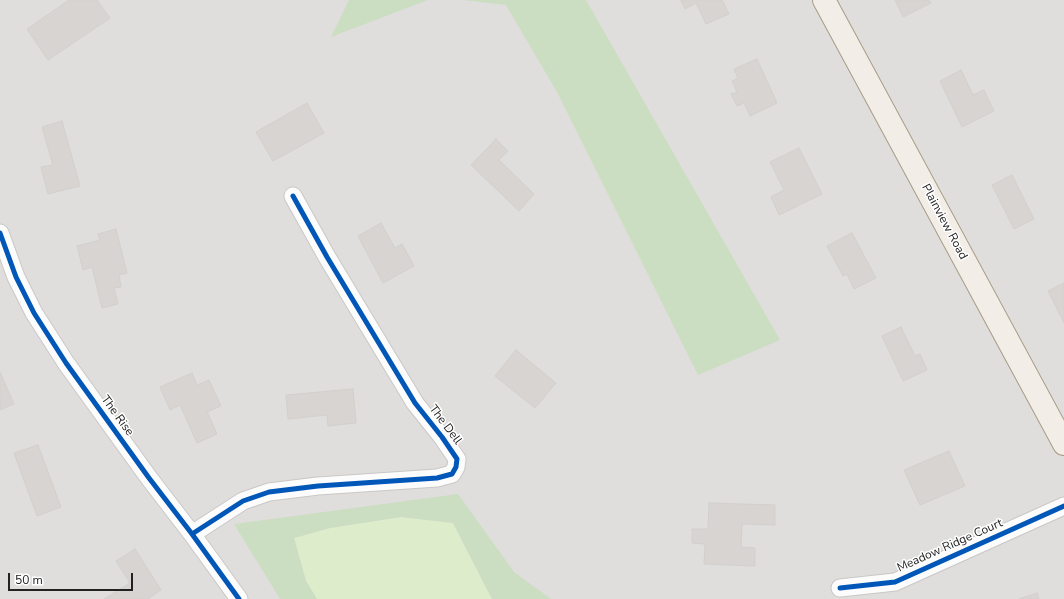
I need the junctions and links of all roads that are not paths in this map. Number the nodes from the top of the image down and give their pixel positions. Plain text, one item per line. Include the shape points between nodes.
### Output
1 (824, 0) edge
2 (293, 196) dead end
3 (0, 233) edge
4 (1064, 444) edge
5 (1064, 506) edge
6 (192, 534) junction
7 (840, 588) dead end
8 (239, 599) edge

1 - 4 main road, Plainview Road
2 - 6 street, The Dell via 414,402 457,459 456,467 452,474 437,478 269,492 244,502
3 - 6 street, The Rise via 16,277 46,332 149,478
5 - 7 street, Meadow Ridge Court via 895,582
6 - 8 street, The Rise

